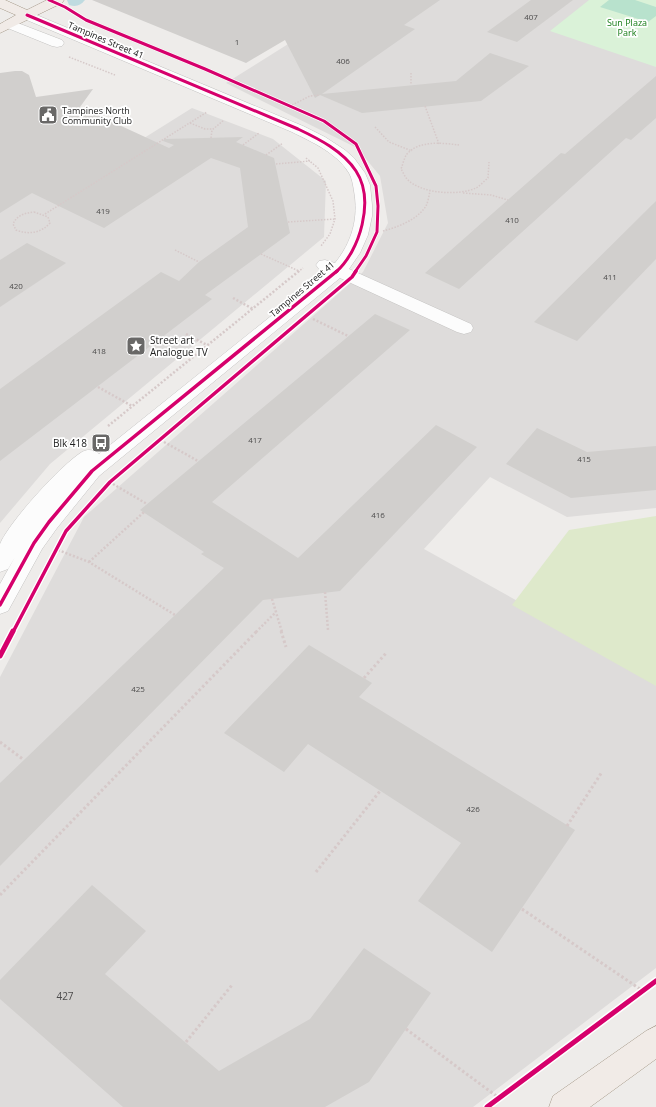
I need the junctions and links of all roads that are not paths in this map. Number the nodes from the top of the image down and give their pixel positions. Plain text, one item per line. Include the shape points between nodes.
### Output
1 (57, 0) edge
2 (3, 3) edge
3 (27, 15) junction
4 (3, 24) edge
5 (68, 52) road end
6 (90, 56) dead end
7 (177, 84) junction
8 (321, 263) junction
9 (464, 328) dead end
10 (0, 562) edge
11 (6, 580) edge
12 (0, 605) edge
13 (656, 1041) edge
14 (564, 1107) edge

1 - 3 main road
2 - 3 main road, Tampines Street 41
3 - 4 main road
3 - 7 street, Tampines Street 41
4 - 5 street
6 - 7 street, Tampines Street 41
7 - 8 street, Tampines Street 41 via 261,130 299,139 320,151 344,176 349,191 350,228 345,240
7 - 8 street, Tampines Street 41 via 308,133 344,157 357,172 366,208 358,243 349,258
8 - 9 street
8 - 10 street, Tampines Street 41 via 282,302 70,474 28,518
8 - 11 street, Tampines Street 41 via 292,308 92,471 49,522
11 - 12 street, Tampines Street 41
13 - 14 main road

